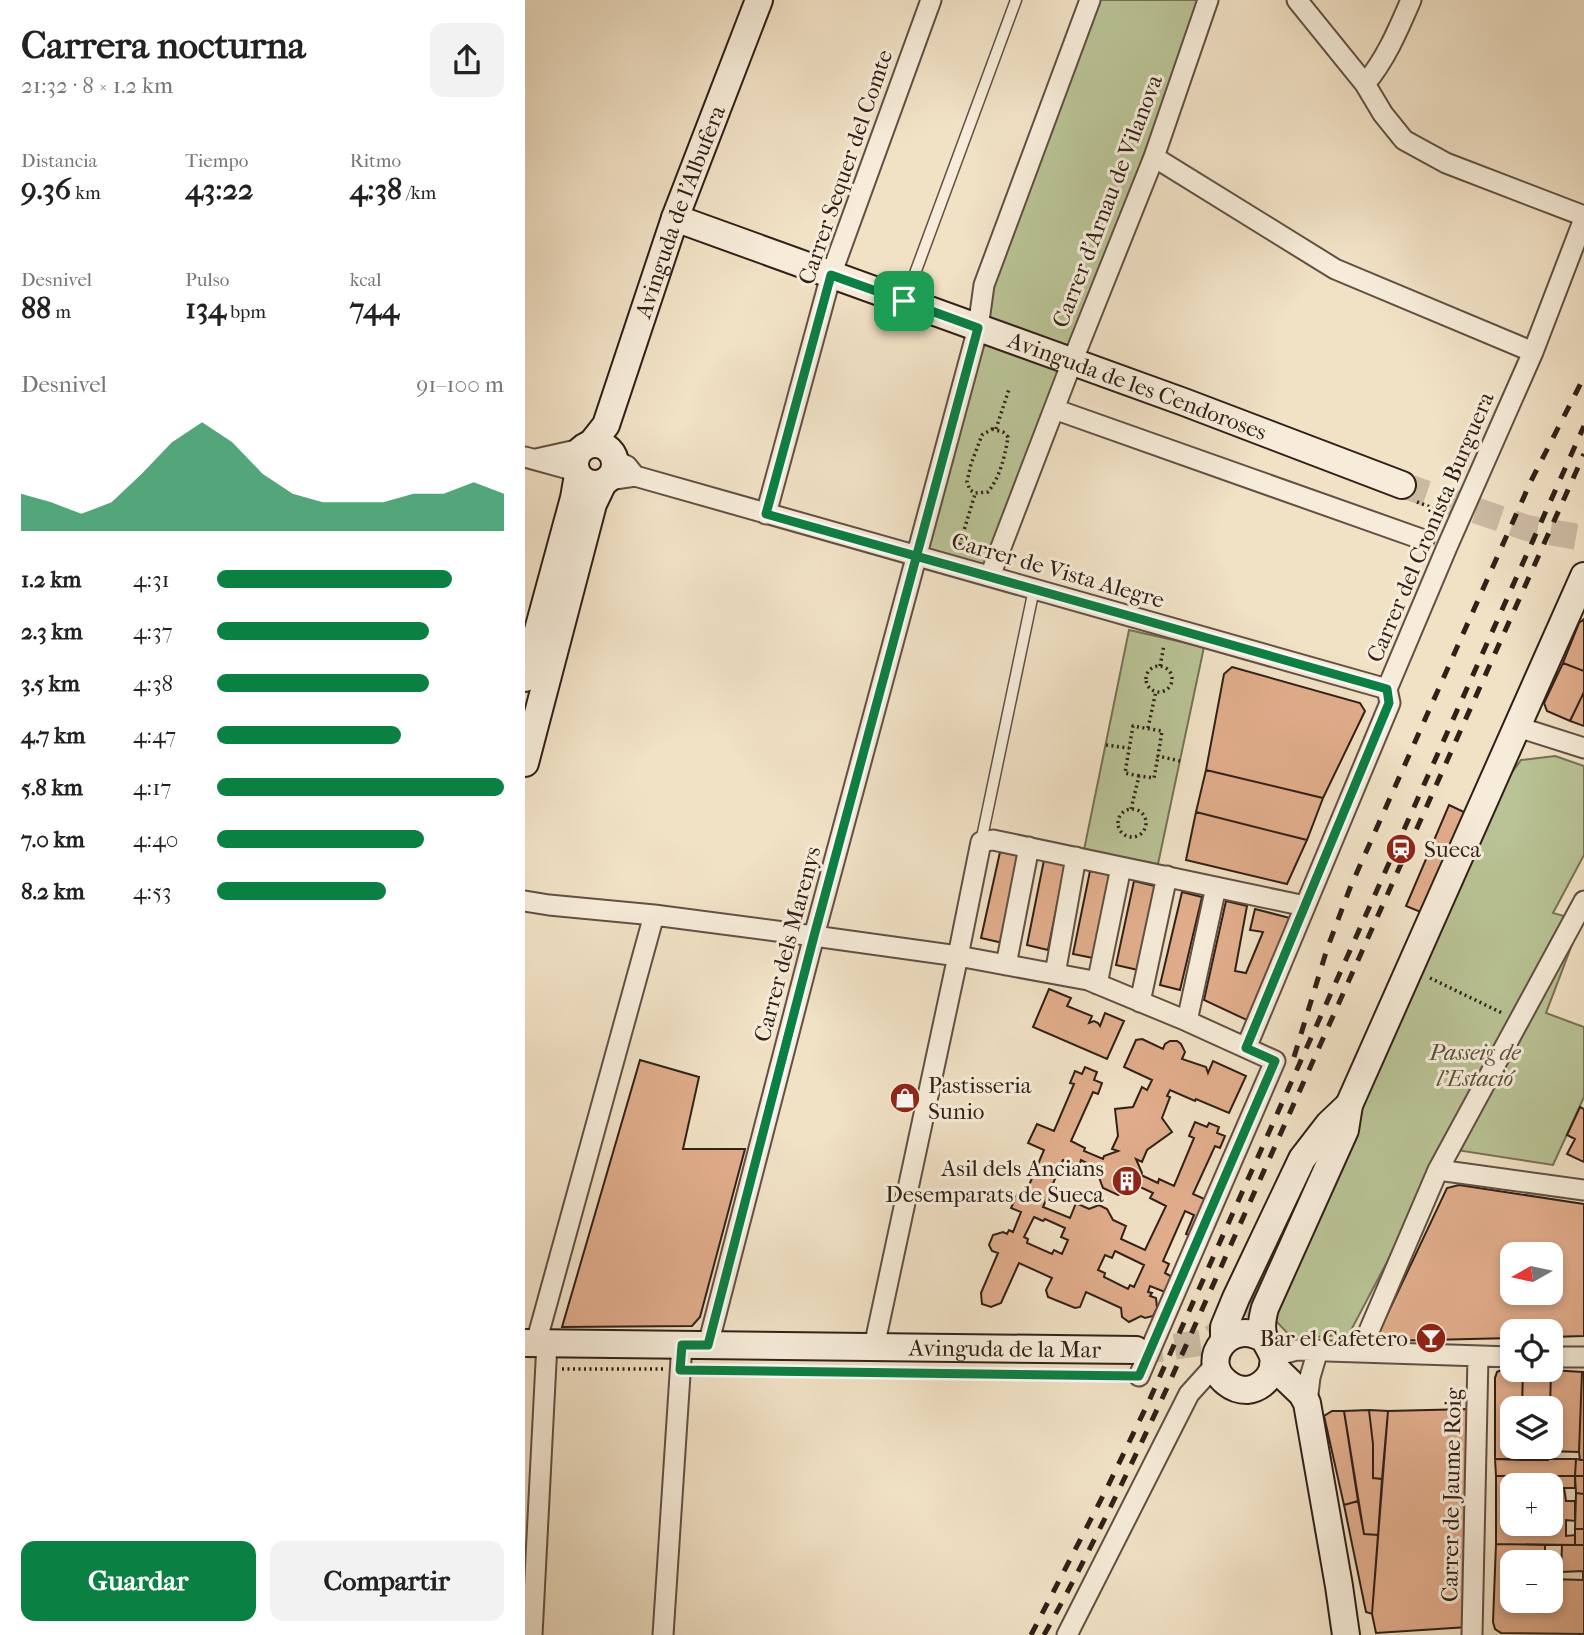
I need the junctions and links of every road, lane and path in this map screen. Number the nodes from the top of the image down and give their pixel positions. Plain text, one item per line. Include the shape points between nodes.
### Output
1 (759, 0) edge
2 (931, 0) edge
3 (1016, 0) edge
4 (1090, 0) edge
5 (1208, 0) edge
6 (1297, 0) edge
7 (1411, 0) edge
8 (1364, 83) junction
9 (1154, 157) junction
10 (1584, 217) edge
11 (675, 218) junction
12 (831, 275) junction
13 (914, 276) dead end
14 (978, 328) junction
15 (1533, 352) junction
16 (1072, 362) junction
17 (1009, 389) dead end
18 (1054, 409) junction
19 (996, 429) junction
20 (530, 458) edge
21 (601, 461) junction
22 (1402, 485) tunnel mouth
23 (975, 493) junction
24 (766, 514) junction
25 (1424, 540) dead end
26 (957, 552) dead end
27 (917, 556) junction
28 (990, 576) junction
29 (1584, 576) edge
30 (1034, 589) junction
31 (1578, 608) edge
32 (1164, 643) dead end
33 (1160, 666) junction
34 (525, 678) edge
35 (1387, 689) junction
36 (1156, 691) junction
37 (1518, 727) junction
38 (1148, 729) junction
39 (1105, 745) dead end
40 (1129, 748) junction
41 (1584, 748) edge
42 (1158, 756) junction
43 (1180, 761) dead end
44 (525, 763) edge
45 (1139, 776) junction
46 (1131, 810) junction
47 (1127, 836) junction
48 (981, 842) junction
49 (1125, 845) dead end
50 (1029, 847) junction
51 (1076, 857) junction
52 (1121, 867) junction
53 (1167, 876) junction
54 (1216, 887) junction
55 (525, 901) edge
56 (1583, 905) edge
57 (1305, 906) junction
58 (654, 915) junction
59 (814, 936) junction
60 (958, 956) junction
61 (1006, 965) junction
62 (1055, 974) junction
63 (1426, 976) dead end
64 (1097, 984) junction
65 (1140, 1002) junction
66 (1187, 1021) junction
67 (1519, 1021) junction
68 (1246, 1048) junction
69 (1349, 1105) junction
70 (1329, 1124) junction
71 (1438, 1170) junction
72 (1584, 1190) edge
73 (1259, 1283) tunnel mouth
74 (874, 1347) junction
75 (538, 1349) edge
76 (1136, 1350) tunnel mouth
77 (1318, 1350) junction
78 (1220, 1352) junction
79 (1360, 1352) junction
80 (690, 1353) junction
81 (1270, 1354) junction
82 (1479, 1356) junction
83 (1500, 1356) edge
84 (1563, 1357) edge
85 (1584, 1357) edge
86 (1139, 1376) joint
87 (1307, 1403) junction
88 (532, 1635) edge
89 (663, 1635) edge
90 (1067, 1635) edge
91 (1346, 1635) edge
92 (1472, 1635) edge

1 - 11 street, Avinguda de l'Albufera
2 - 12 street, Carrer Sequer del Comte
3 - 13 lane
4 - 14 street, Carrer dels Marenys via 984,285
5 - 9 street, Carrer d'Arnau de Vilanova
6 - 8 street
7 - 8 street via 1378,69
8 - 10 street via 1404,140 1447,163
9 - 15 street via 1335,269
9 - 16 street, Carrer d'Arnau de Vilanova
10 - 15 street, Carrer del Cronista Burguera
11 - 12 street, Avinguda de les Cendoroses
11 - 21 street, Avinguda de l'Albufera
12 - 14 street, Avinguda de les Cendoroses
12 - 24 street, Carrer Sequer del Comte
14 - 16 street, Avinguda de les Cendoroses
14 - 27 street, Carrer dels Marenys
15 - 35 street, Carrer del Cronista Burguera
16 - 18 street, Carrer d'Arnau de Vilanova
16 - 22 street, Avinguda de les Cendoroses
17 - 19 path
18 - 25 street
18 - 28 street, Carrer d'Arnau de Vilanova
19 - 23 path via 982,435 974,456 967,482
19 - 23 path via 1007,438 1001,466 988,492
20 - 21 street
21 - 24 street, Carrer de Vista Alegre
21 - 34 street, Avinguda de l'Albufera via 574,498
21 - 44 street, Avinguda de l'Albufera
23 - 26 path
24 - 27 street, Carrer de Vista Alegre
27 - 28 street, Carrer de Vista Alegre
27 - 59 street, Carrer dels Marenys
28 - 30 street, Carrer de Vista Alegre
29 - 31 street
30 - 35 street, Carrer de Vista Alegre
30 - 48 lane
31 - 37 street
32 - 33 path
33 - 36 path via 1147,675 1148,686
33 - 36 path via 1170,672 1172,680 1167,689
35 - 57 street, Carrer del Cronista Burguera via 1389,703
36 - 38 path
37 - 41 street
37 - 69 street
38 - 40 path via 1133,726
38 - 42 path via 1163,732
39 - 40 path
40 - 45 path via 1125,773
42 - 43 path
42 - 45 path via 1154,778
45 - 46 path
46 - 47 path via 1124,812 1118,824
46 - 47 path via 1144,815 1147,823 1143,834
47 - 49 path
48 - 50 street
48 - 60 street
50 - 51 street
50 - 61 street
51 - 52 street
51 - 62 street
52 - 53 street
52 - 64 street
53 - 54 street
53 - 65 street
54 - 57 street
54 - 66 street
55 - 58 street
56 - 67 street
57 - 68 street, Carrer del Cronista Burguera
58 - 59 street
58 - 75 street
59 - 60 street
59 - 80 street, Carrer dels Marenys
60 - 61 street
60 - 74 street
61 - 62 street
62 - 64 street
63 - 67 path
64 - 65 street
65 - 66 street
66 - 68 street
67 - 71 street
68 - 86 street via 1275,1061
69 - 70 street
69 - 81 street via 1345,1130 1265,1308 1261,1322
70 - 73 street via 1319,1157
70 - 78 street via 1302,1159 1236,1298
71 - 72 street
71 - 79 street
74 - 76 street, Avinguda de la Mar
74 - 80 street, Avinguda de la Mar
75 - 80 street, Avinguda de la Mar
75 - 80 path
75 - 88 street
77 - 79 street
77 - 81 street
77 - 87 street
78 - 81 street via 1229,1336 1244,1332 1252,1333
78 - 81 street via 1218,1371 1231,1387 1241,1390 1261,1385 1268,1378
78 - 90 street via 1189,1394
79 - 82 street
80 - 86 path
80 - 89 street, Carrer dels Marenys
81 - 87 street
82 - 83 street
82 - 92 street, Carrer de Jaume Roig
84 - 85 street
87 - 91 street

